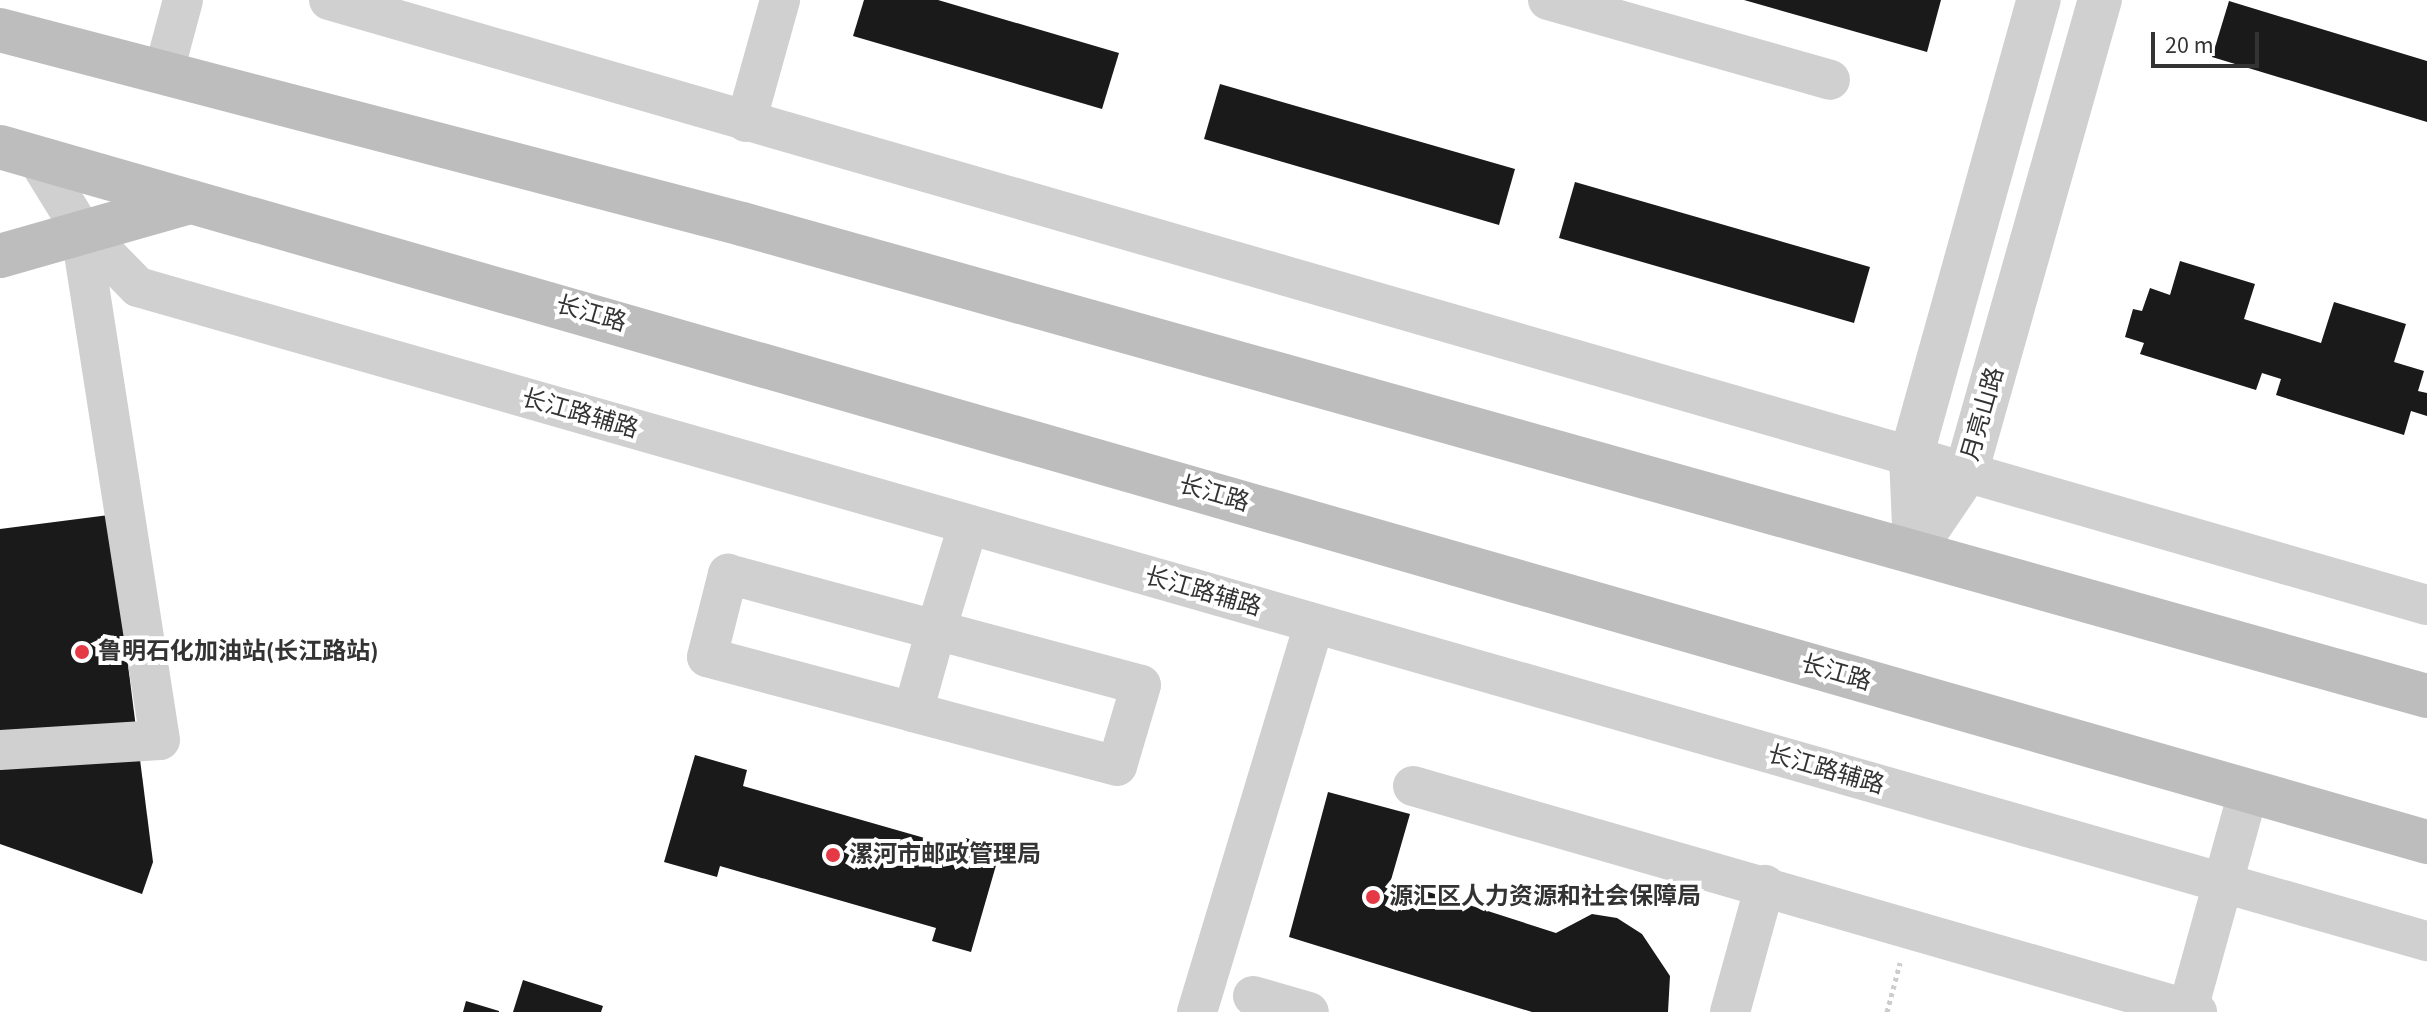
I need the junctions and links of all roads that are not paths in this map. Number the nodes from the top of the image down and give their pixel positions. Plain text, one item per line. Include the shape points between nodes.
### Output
1 (183, 0) edge
2 (329, 0) edge
3 (780, 0) edge
4 (1548, 0) edge
5 (2039, 0) edge
6 (2100, 0) edge
7 (5, 29) edge
8 (164, 71) junction
9 (1830, 80) dead end
10 (746, 122) junction
11 (18, 153) edge
12 (197, 201) junction
13 (80, 228) junction
14 (0, 256) edge
15 (1911, 457) junction
16 (1966, 473) junction
17 (968, 526) junction
18 (1915, 548) junction
19 (2427, 605) edge
20 (1314, 624) junction
21 (936, 630) junction
22 (2427, 696) edge
23 (913, 712) junction
24 (0, 750) edge
25 (1413, 786) dead end
26 (2248, 792) junction
27 (2427, 842) edge
28 (2222, 883) junction
29 (1765, 885) junction
30 (2427, 941) edge
31 (1253, 996) dead end
32 (2081, 996) edge
33 (2193, 1011) edge
34 (1197, 1012) edge
35 (1309, 1012) edge
36 (1730, 1012) edge

1 - 8 street
2 - 10 street
3 - 10 street
4 - 9 street
5 - 15 street
6 - 16 street, 月亮山路
7 - 8 main road
8 - 18 main road
10 - 15 street
11 - 12 main road, 长江路
11 - 13 street, 长江路辅路
12 - 13 main road
12 - 26 main road, 长江路
13 - 14 main road
13 - 17 street, 长江路辅路 via 138,287
13 - 24 street via 160,740
15 - 16 street
15 - 18 street
16 - 18 street, 月亮山路
16 - 19 street
17 - 20 street, 长江路辅路
17 - 21 street
18 - 22 main road
20 - 28 street, 长江路辅路
20 - 34 street
21 - 23 street
21 - 23 street via 1141,685 1117,766
21 - 23 street via 728,574 707,657
25 - 29 street
26 - 27 main road, 长江路
26 - 28 street
28 - 30 street, 长江路辅路
28 - 33 street
29 - 32 street via 1910,930
29 - 36 street
31 - 35 street
32 - 33 street

